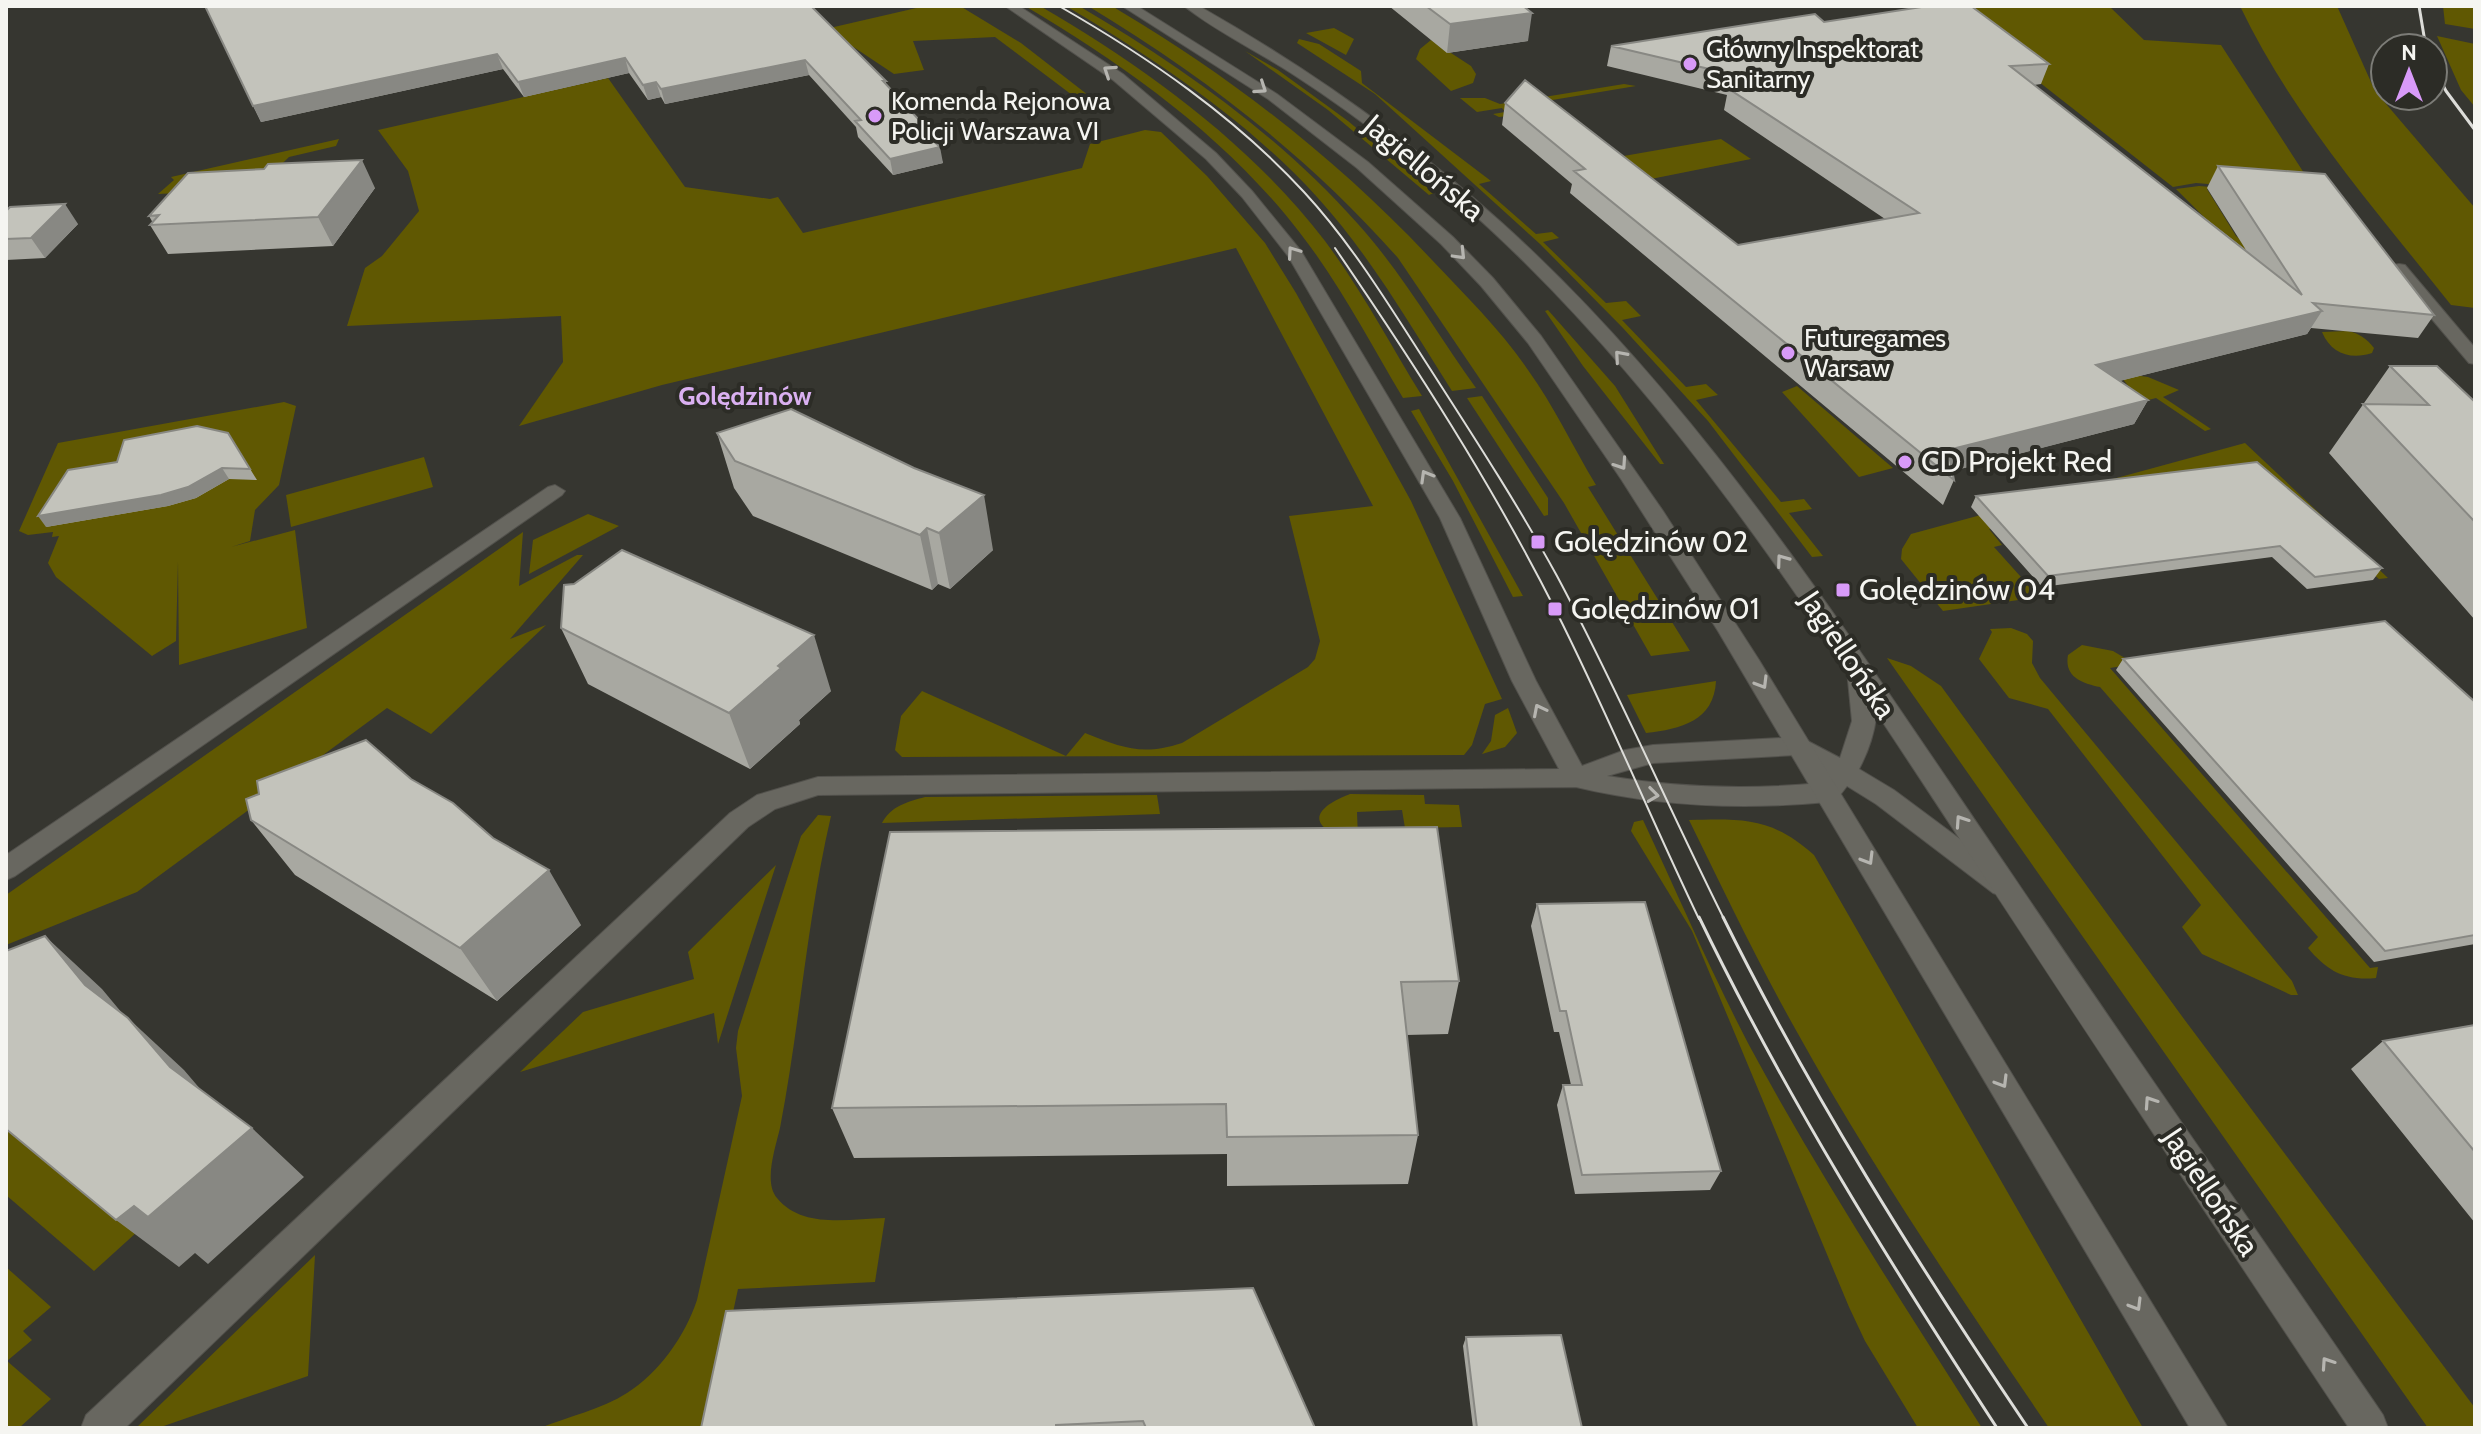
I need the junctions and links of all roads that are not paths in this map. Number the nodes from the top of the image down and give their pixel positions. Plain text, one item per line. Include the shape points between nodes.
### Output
1 (1011, 6) edge
2 (1128, 6) edge
3 (1190, 6) edge
4 (2399, 269) edge
5 (2472, 351) edge
6 (555, 491) dead end
7 (1859, 670) junction
8 (1800, 746) junction
9 (1576, 778) junction
10 (1837, 782) junction
11 (6, 869) edge
12 (2004, 886) junction
13 (99, 1428) edge
14 (2210, 1428) edge
15 (2370, 1428) edge

9 -> 1 main road via 1524,681 1450,518 1279,233 1211,156 1168,118 1118,77
2 -> 8 main road, Jagiellońska via 1196,45 1328,135 1490,285 1544,352 1648,503
7 -> 3 main road, Jagiellońska via 1687,435 1543,273 1378,128
4 - 5 main road
6 - 11 main road
7 - 10 main road via 1866,713 1856,755
12 -> 7 main road, Jagiellońska
8 - 9 main road via 1653,754
8 - 10 main road, Jagiellońska
9 -> 10 main road via 1671,797
9 - 13 main road via 854,784 818,786 766,802 739,820
10 - 12 main road via 1896,805
10 -> 14 main road, Jagiellońska
15 -> 12 main road, Jagiellońska

